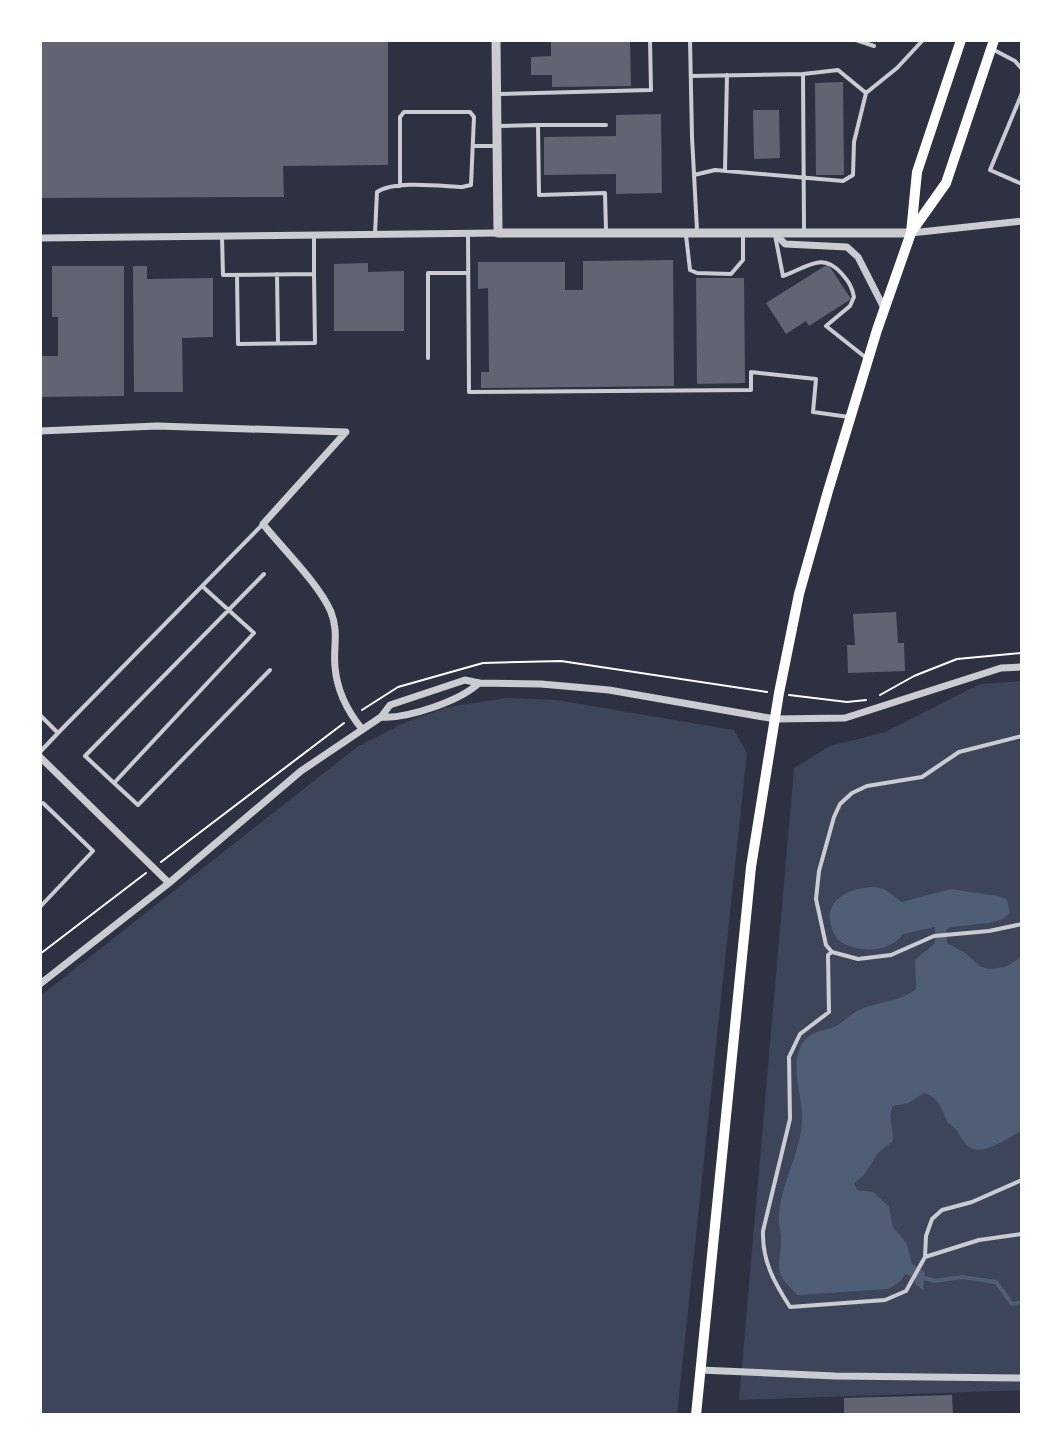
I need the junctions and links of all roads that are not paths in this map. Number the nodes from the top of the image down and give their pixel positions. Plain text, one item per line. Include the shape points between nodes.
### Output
1 (496, 40) edge
2 (650, 40) edge
3 (690, 40) edge
4 (856, 40) edge
5 (923, 40) edge
6 (961, 40) edge
7 (993, 44) edge
8 (874, 46) dead end
9 (1022, 69) edge
10 (803, 74) junction
11 (727, 75) junction
12 (691, 76) junction
13 (866, 93) junction
14 (1022, 93) edge
15 (497, 94) junction
16 (538, 125) junction
17 (606, 125) dead end
18 (497, 126) junction
19 (473, 146) junction
20 (497, 146) junction
21 (725, 171) junction
22 (694, 175) junction
23 (805, 177) junction
24 (1022, 184) edge
25 (400, 186) junction
26 (1022, 221) edge
27 (468, 233) junction
28 (498, 233) junction
29 (606, 233) junction
30 (686, 233) junction
31 (697, 233) junction
32 (743, 233) junction
33 (775, 233) junction
34 (804, 233) junction
35 (911, 233) junction
36 (375, 234) junction
37 (314, 235) junction
38 (222, 236) junction
39 (40, 238) edge
40 (468, 273) junction
41 (277, 274) junction
42 (314, 274) junction
43 (237, 275) junction
44 (884, 309) junction
45 (278, 343) junction
46 (428, 358) dead end
47 (868, 359) junction
48 (851, 418) junction
49 (40, 431) edge
50 (263, 524) junction
51 (264, 574) dead end
52 (202, 586) junction
53 (230, 611) junction
54 (1022, 667) edge
55 (270, 670) dead end
56 (479, 683) junction
57 (40, 715) edge
58 (381, 717) junction
59 (775, 719) junction
60 (362, 729) junction
61 (58, 733) junction
62 (1022, 736) edge
63 (40, 754) edge
64 (114, 783) junction
65 (43, 803) dead end
66 (169, 883) junction
67 (40, 907) edge
68 (1022, 924) edge
69 (832, 952) junction
70 (40, 984) edge
71 (1022, 1180) edge
72 (1022, 1234) edge
73 (925, 1257) junction
74 (700, 1370) junction
75 (1022, 1378) edge
76 (696, 1415) edge

1 - 15 street
2 - 15 lane via 651,90
3 - 12 lane
4 - 8 lane
5 - 13 lane
6 - 35 main road via 917,172
7 - 9 lane
7 - 35 main road via 946,183
10 - 11 lane
10 - 13 lane via 838,70
10 - 23 lane
11 - 12 lane
11 - 21 lane
12 - 22 lane
13 - 23 lane via 854,142 853,175 843,181
14 - 24 lane via 990,170
15 - 18 street
16 - 17 lane
16 - 18 lane
16 - 29 lane via 539,195 605,193
18 - 20 street
19 - 20 lane
19 - 25 lane via 471,185
19 - 25 lane via 470,112 404,112
20 - 28 street
21 - 22 lane
21 - 23 lane
22 - 31 lane
23 - 34 lane
25 - 36 lane via 377,192
26 - 35 street
27 - 28 street
27 - 36 street
27 - 40 lane
28 - 29 street
29 - 30 street
30 - 31 street
30 - 32 lane via 690,270 731,274 743,260
31 - 32 street
32 - 33 street
33 - 34 street
33 - 44 street via 785,244 847,247 858,257
33 - 47 lane via 783,276 824,260 852,286 850,306 826,326
34 - 35 street
35 - 44 main road
36 - 37 street
37 - 38 street
37 - 42 lane
38 - 39 street
38 - 43 lane via 223,275
40 - 46 lane via 428,273
40 - 48 lane via 469,392 751,390 751,372 816,379 813,412
41 - 42 lane
41 - 43 lane
41 - 45 lane
42 - 45 lane via 315,343
43 - 45 lane via 238,344
44 - 47 main road
47 - 48 main road
48 - 59 main road via 799,594
49 - 50 street via 157,426 346,432
50 - 52 lane
50 - 60 street via 332,615 339,688
51 - 53 lane
52 - 53 lane
52 - 61 lane
53 - 64 lane via 254,633
53 - 64 lane via 85,756
54 - 59 street via 1001,668 845,718
55 - 64 lane via 138,805
56 - 58 street via 467,694 397,718
56 - 58 street via 465,680 390,705
56 - 59 street via 609,690
57 - 61 lane
58 - 60 street
59 - 74 main road via 751,867
60 - 66 street via 301,771
61 - 63 lane
62 - 69 lane via 959,752 922,777 867,786 840,804 816,899 822,934
63 - 66 street
65 - 67 lane via 93,851
66 - 70 street
68 - 69 lane via 934,936 875,958
69 - 73 lane via 827,962 829,1012 800,1034 789,1057 790,1119 766,1211 765,1258 790,1307 896,1297 906,1291
71 - 73 lane via 942,1210 932,1219
72 - 73 lane via 979,1240
74 - 75 street
74 - 76 main road

